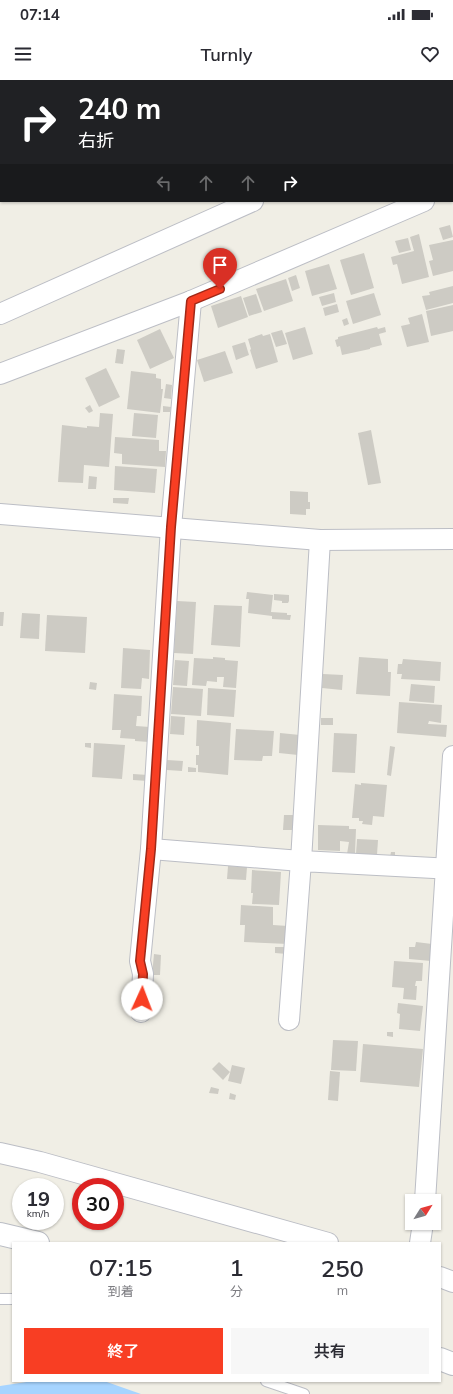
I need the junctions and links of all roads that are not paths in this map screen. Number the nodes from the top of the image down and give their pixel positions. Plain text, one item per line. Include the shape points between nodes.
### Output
1 (252, 202) edge
2 (422, 202) edge
3 (191, 301) junction
4 (0, 314) edge
5 (0, 374) edge
6 (0, 514) edge
7 (171, 527) junction
8 (449, 539) edge
9 (320, 540) junction
10 (453, 556) edge
11 (453, 756) edge
12 (151, 849) junction
13 (301, 861) junction
14 (449, 869) edge
15 (141, 1012) dead end
16 (289, 1020) dead end
17 (0, 1153) edge
18 (426, 1194) edge
19 (421, 1230) edge
20 (0, 1234) edge
21 (34, 1242) edge
22 (324, 1242) edge
23 (420, 1242) edge
24 (441, 1277) edge
25 (453, 1282) edge
26 (12, 1298) edge
27 (0, 1299) edge
28 (441, 1359) edge
29 (453, 1364) edge
30 (269, 1382) edge
31 (304, 1394) edge

1 - 4 street
2 - 3 street
3 - 5 street
3 - 7 street
6 - 7 street
7 - 9 street
7 - 12 street
8 - 9 street
8 - 10 street
9 - 13 street
11 - 14 street
12 - 13 street
12 - 15 street via 140,961 143,974
13 - 14 street
13 - 16 street
14 - 18 street
17 - 22 street
19 - 23 street
20 - 21 main road
24 - 25 street
26 - 27 lane
28 - 29 main road
30 - 31 lane

